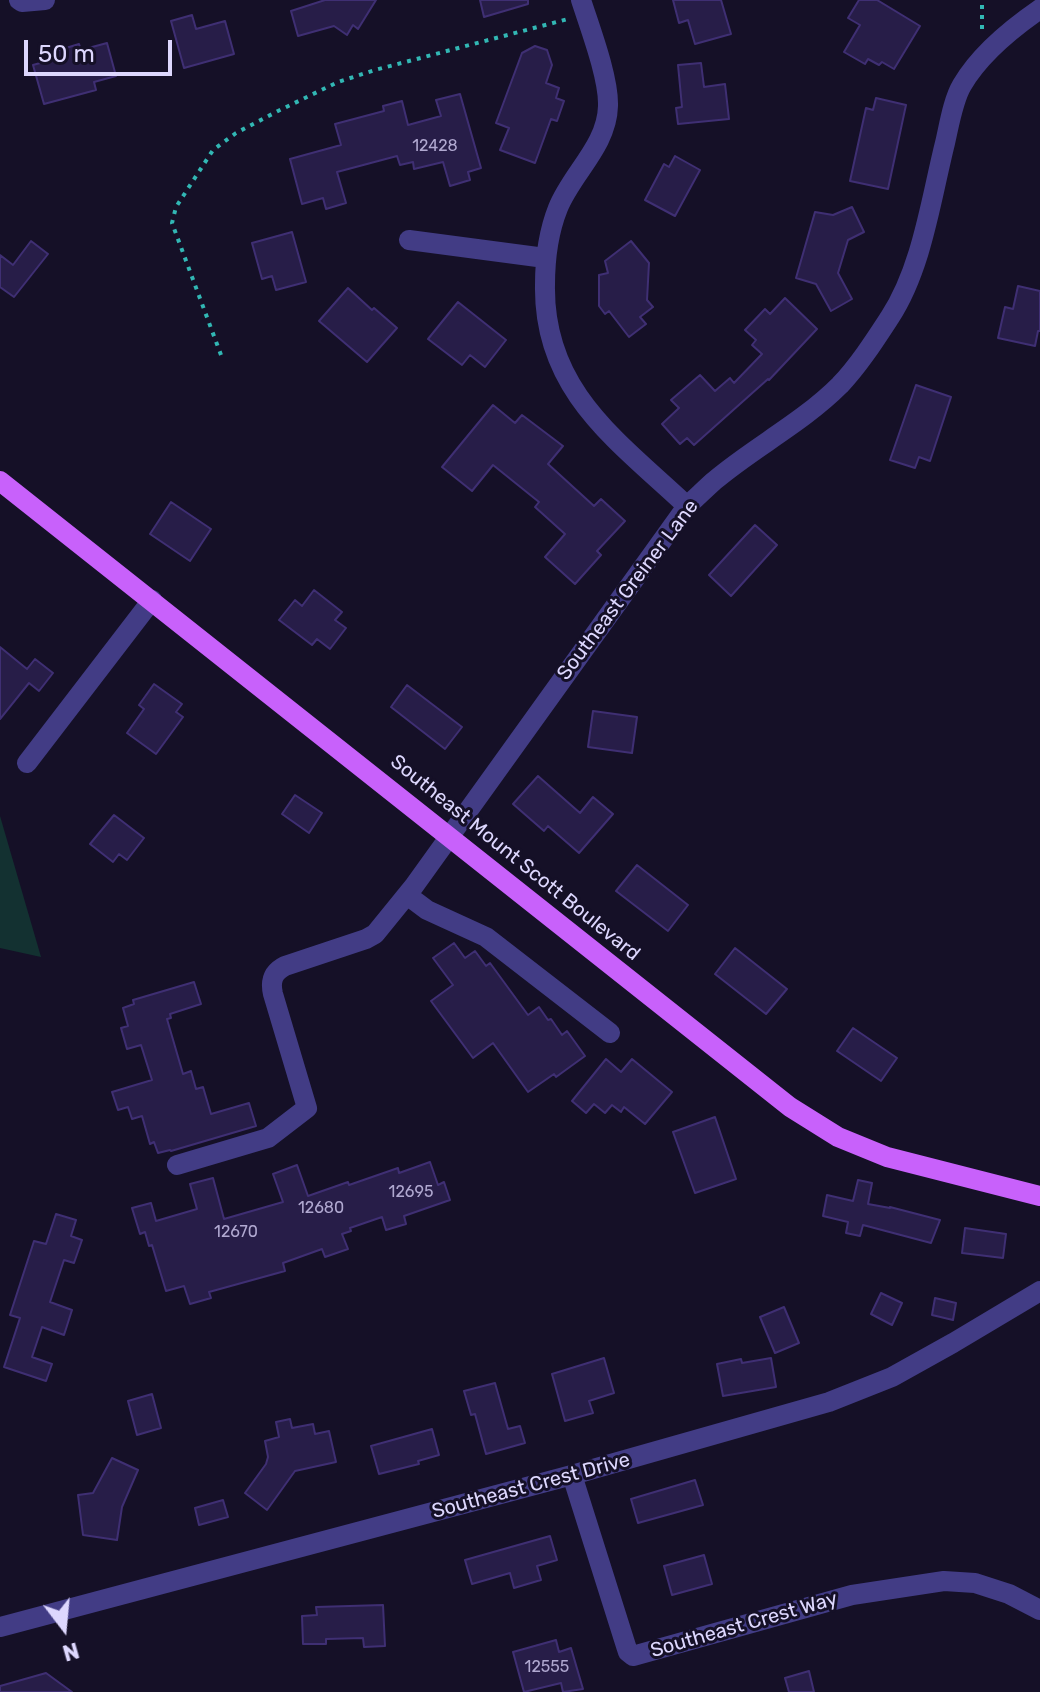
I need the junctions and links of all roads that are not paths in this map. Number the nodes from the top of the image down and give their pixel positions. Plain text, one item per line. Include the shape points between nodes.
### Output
1 (19, 0) edge
2 (45, 0) edge
3 (583, 7) edge
4 (1040, 9) edge
5 (409, 240) dead end
6 (545, 258) junction
7 (0, 481) edge
8 (687, 506) junction
9 (152, 600) junction
10 (27, 763) dead end
11 (449, 836) junction
12 (407, 895) junction
13 (610, 1033) dead end
14 (177, 1165) dead end
15 (1040, 1196) edge
16 (1040, 1291) edge
17 (572, 1475) junction
18 (1040, 1610) edge
19 (0, 1627) edge

1 - 2 street
3 - 6 street via 605,80 605,125 559,205
4 - 8 street, Southeast Greiner Lane via 993,46 960,87 921,243 893,313 872,346 805,416
5 - 6 street
6 - 8 street via 544,300 551,338 574,392 597,421
7 - 9 main road, Southeast Mount Scott Boulevard
8 - 11 street, Southeast Greiner Lane
9 - 10 street
9 - 11 main road, Southeast Mount Scott Boulevard
11 - 12 street, Southeast Greiner Lane
11 - 15 main road, Southeast Mount Scott Boulevard via 817,1125 887,1157
12 - 13 street via 486,937
12 - 14 street, Southeast Greiner Lane via 375,934 285,966 273,978 273,994 307,1108 268,1138
16 - 17 street, Southeast Crest Drive via 856,1393
17 - 18 street, Southeast Crest Way via 633,1656 852,1595 944,1581 975,1583
17 - 19 street, Southeast Crest Drive

